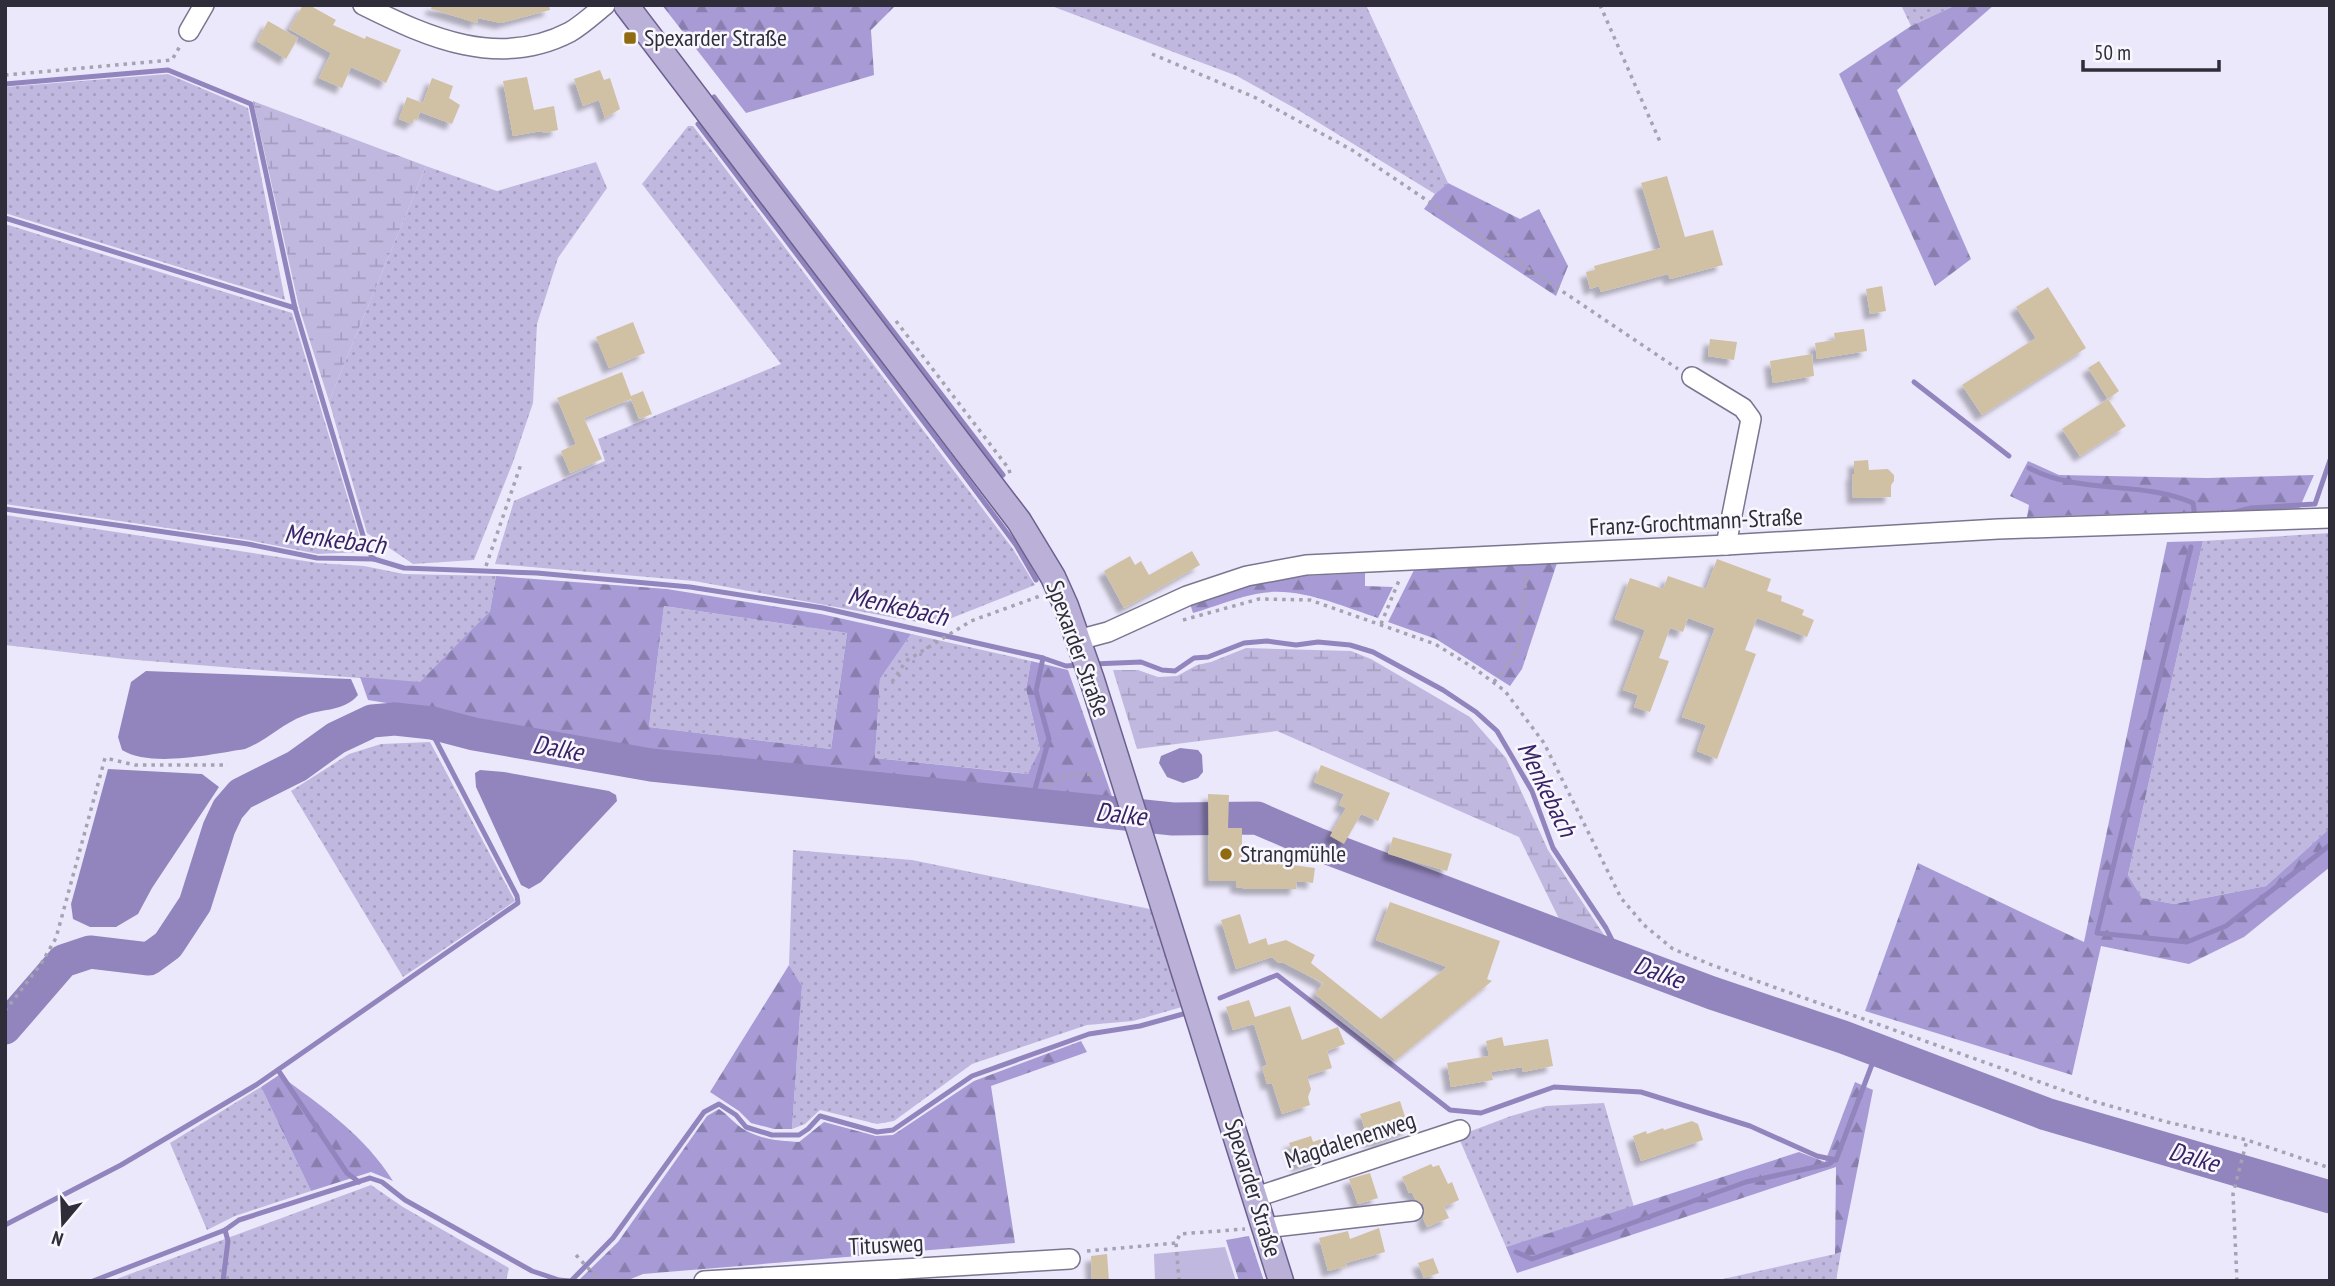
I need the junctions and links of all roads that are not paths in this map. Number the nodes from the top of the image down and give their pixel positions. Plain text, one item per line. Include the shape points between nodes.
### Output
1 (204, 5) edge
2 (363, 5) edge
3 (605, 5) edge
4 (626, 5) edge
5 (189, 31) road end
6 (1692, 377) road end
7 (2330, 518) edge
8 (1726, 545) junction
9 (1080, 644) junction
10 (1460, 1130) dead end
11 (1256, 1197) junction
12 (1413, 1211) dead end
13 (1265, 1228) junction
14 (1070, 1259) road end
15 (704, 1281) edge
16 (1281, 1281) edge

1 - 5 street
2 - 3 street via 435,37 476,49 522,49 570,32
4 - 9 main road, Spexarder Straße via 1019,521 1059,590
6 - 8 street via 1743,408 1751,419
7 - 8 street, Franz-Grochtmann-Straße via 1998,529
8 - 9 street, Franz-Grochtmann-Straße via 1307,565 1247,576 1187,596
9 - 11 main road, Spexarder Straße
10 - 11 street, Magdalenenweg
11 - 13 main road, Spexarder Straße
12 - 13 street
13 - 16 main road, Spexarder Straße
14 - 15 street, Titusweg

